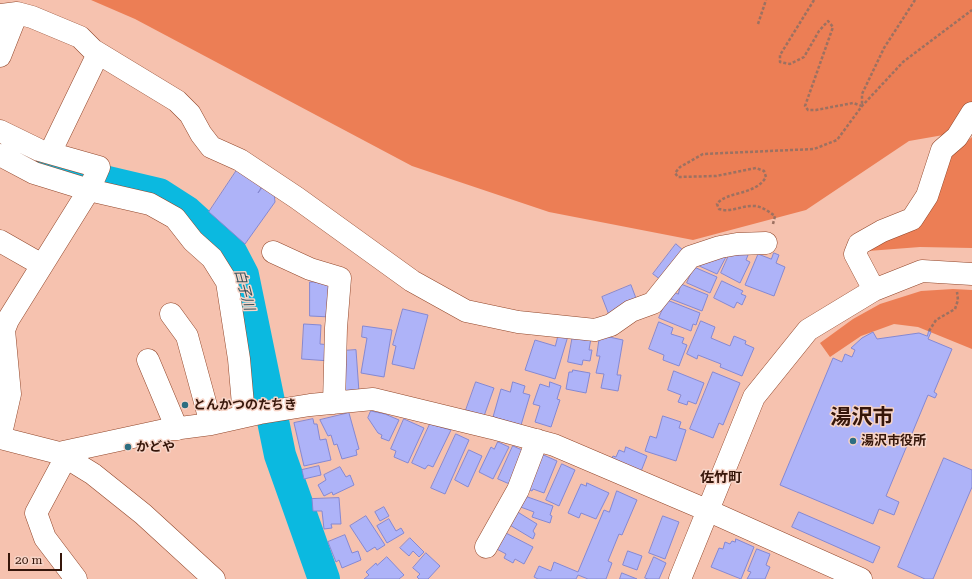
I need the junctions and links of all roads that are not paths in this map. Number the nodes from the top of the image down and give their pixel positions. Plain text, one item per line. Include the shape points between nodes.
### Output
1 (8, 14) edge
2 (0, 56) edge
3 (96, 58) dead end
4 (972, 113) edge
5 (0, 131) edge
6 (50, 153) junction
7 (0, 155) edge
8 (89, 190) junction
9 (0, 241) edge
10 (766, 243) road end
11 (273, 252) dead end
12 (42, 265) junction
13 (972, 274) edge
14 (874, 290) junction
15 (171, 314) dead end
16 (148, 360) dead end
17 (334, 403) junction
18 (252, 414) junction
19 (211, 424) junction
20 (177, 429) junction
21 (0, 438) edge
22 (537, 440) junction
23 (63, 455) junction
24 (709, 511) junction
25 (486, 547) dead end
26 (76, 579) edge
27 (214, 579) edge
28 (680, 579) edge
29 (862, 579) edge

1 - 2 street
1 - 10 street via 32,17 80,37 93,50 177,101 190,114 211,147 240,160 412,281 466,311 518,322 595,330 610,325 631,311 653,303 690,257 732,245
3 - 6 street
4 - 14 street via 957,137 942,150 927,196 912,219 859,244 855,254
5 - 6 street
6 - 8 street via 99,166
7 - 8 street via 34,173
8 - 12 street
8 - 18 street via 150,204 175,218 192,241 212,258 228,282 239,359
9 - 12 street
11 - 17 street via 310,269 340,278
12 - 21 street via 4,330 10,394
13 - 14 street via 922,271
14 - 24 street via 808,330 754,397
15 - 19 street via 187,336
16 - 20 street
17 - 18 street
17 - 22 street via 373,399
18 - 19 street
19 - 20 street
20 - 23 street via 116,440
21 - 23 street
22 - 24 street
22 - 25 street via 518,490
23 - 26 street via 36,513 45,538
23 - 27 street via 93,474 144,514
24 - 28 street
24 - 29 street

